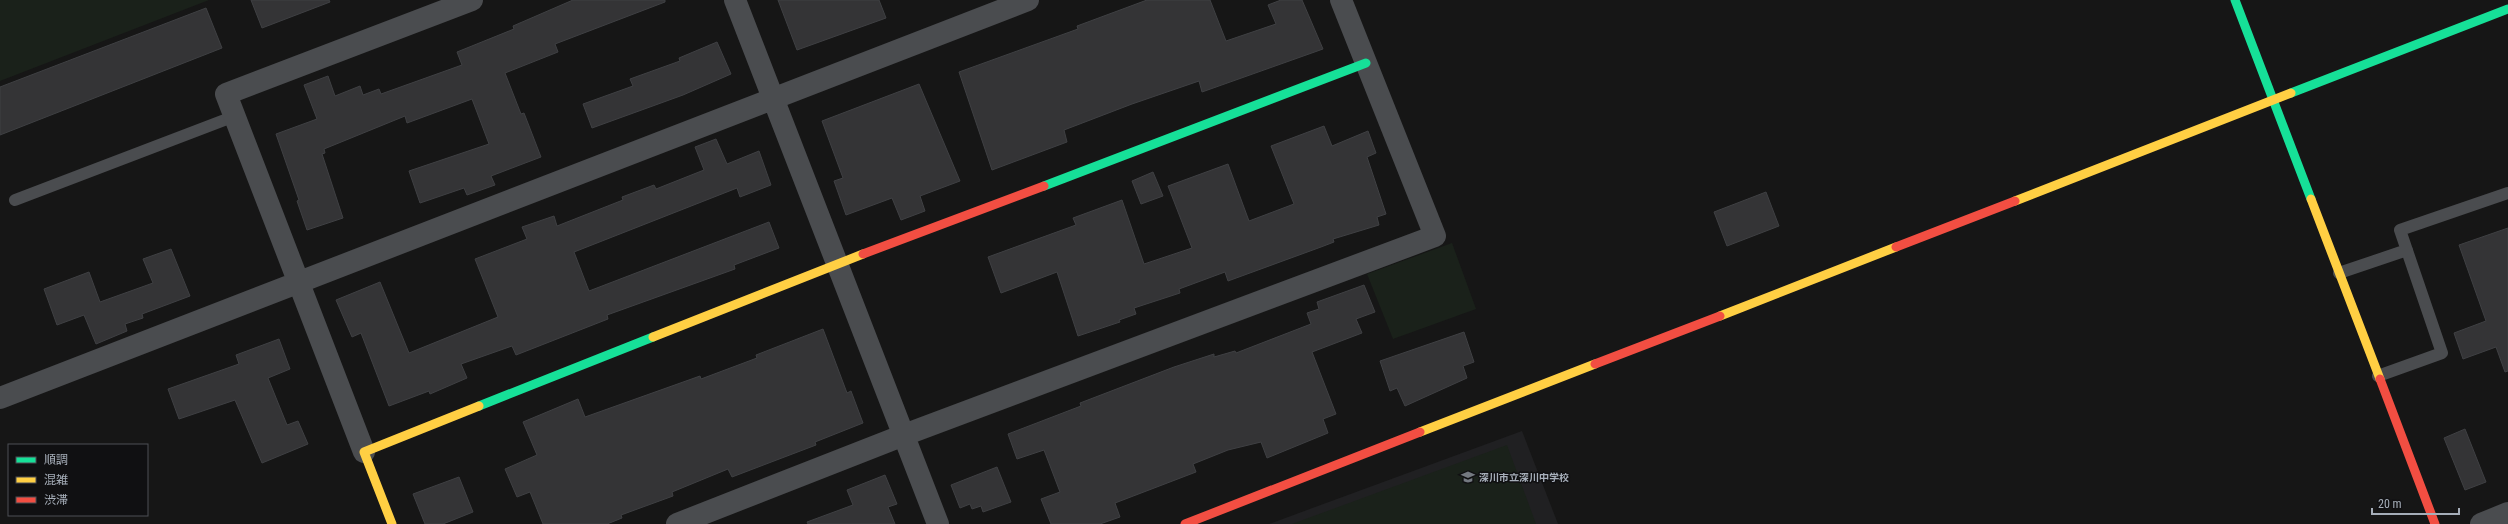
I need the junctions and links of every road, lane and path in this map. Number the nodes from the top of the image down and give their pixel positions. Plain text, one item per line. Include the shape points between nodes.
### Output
1 (472, 0) edge
2 (735, 0) edge
3 (1028, 0) edge
4 (1341, 0) edge
5 (2235, 0) edge
6 (2508, 9) edge
7 (1366, 63) junction
8 (774, 100) junction
9 (2274, 101) junction
10 (235, 116) junction
11 (2508, 193) edge
12 (15, 200) dead end
13 (2407, 250) junction
14 (838, 264) junction
15 (2340, 273) junction
16 (299, 281) junction
17 (2378, 376) junction
18 (0, 398) edge
19 (904, 435) junction
20 (364, 452) junction
21 (2508, 513) edge
22 (392, 524) edge
23 (677, 524) edge
24 (938, 524) edge
25 (1185, 524) edge
26 (2435, 524) edge
27 (2481, 524) edge

1 - 10 street via 226,94
2 - 8 street
3 - 8 street
4 - 7 street
5 - 9 street
6 - 9 street
7 - 14 street
7 - 19 street via 1435,236
8 - 14 street
8 - 16 street
9 - 15 street
9 - 25 street
10 - 12 lane
10 - 16 street
11 - 13 lane via 2400,230
13 - 15 lane
13 - 17 lane via 2442,353
14 - 19 street
14 - 20 street
15 - 17 street
16 - 18 street
16 - 20 street
17 - 26 street
19 - 23 street
19 - 24 street
20 - 22 street
21 - 27 street

